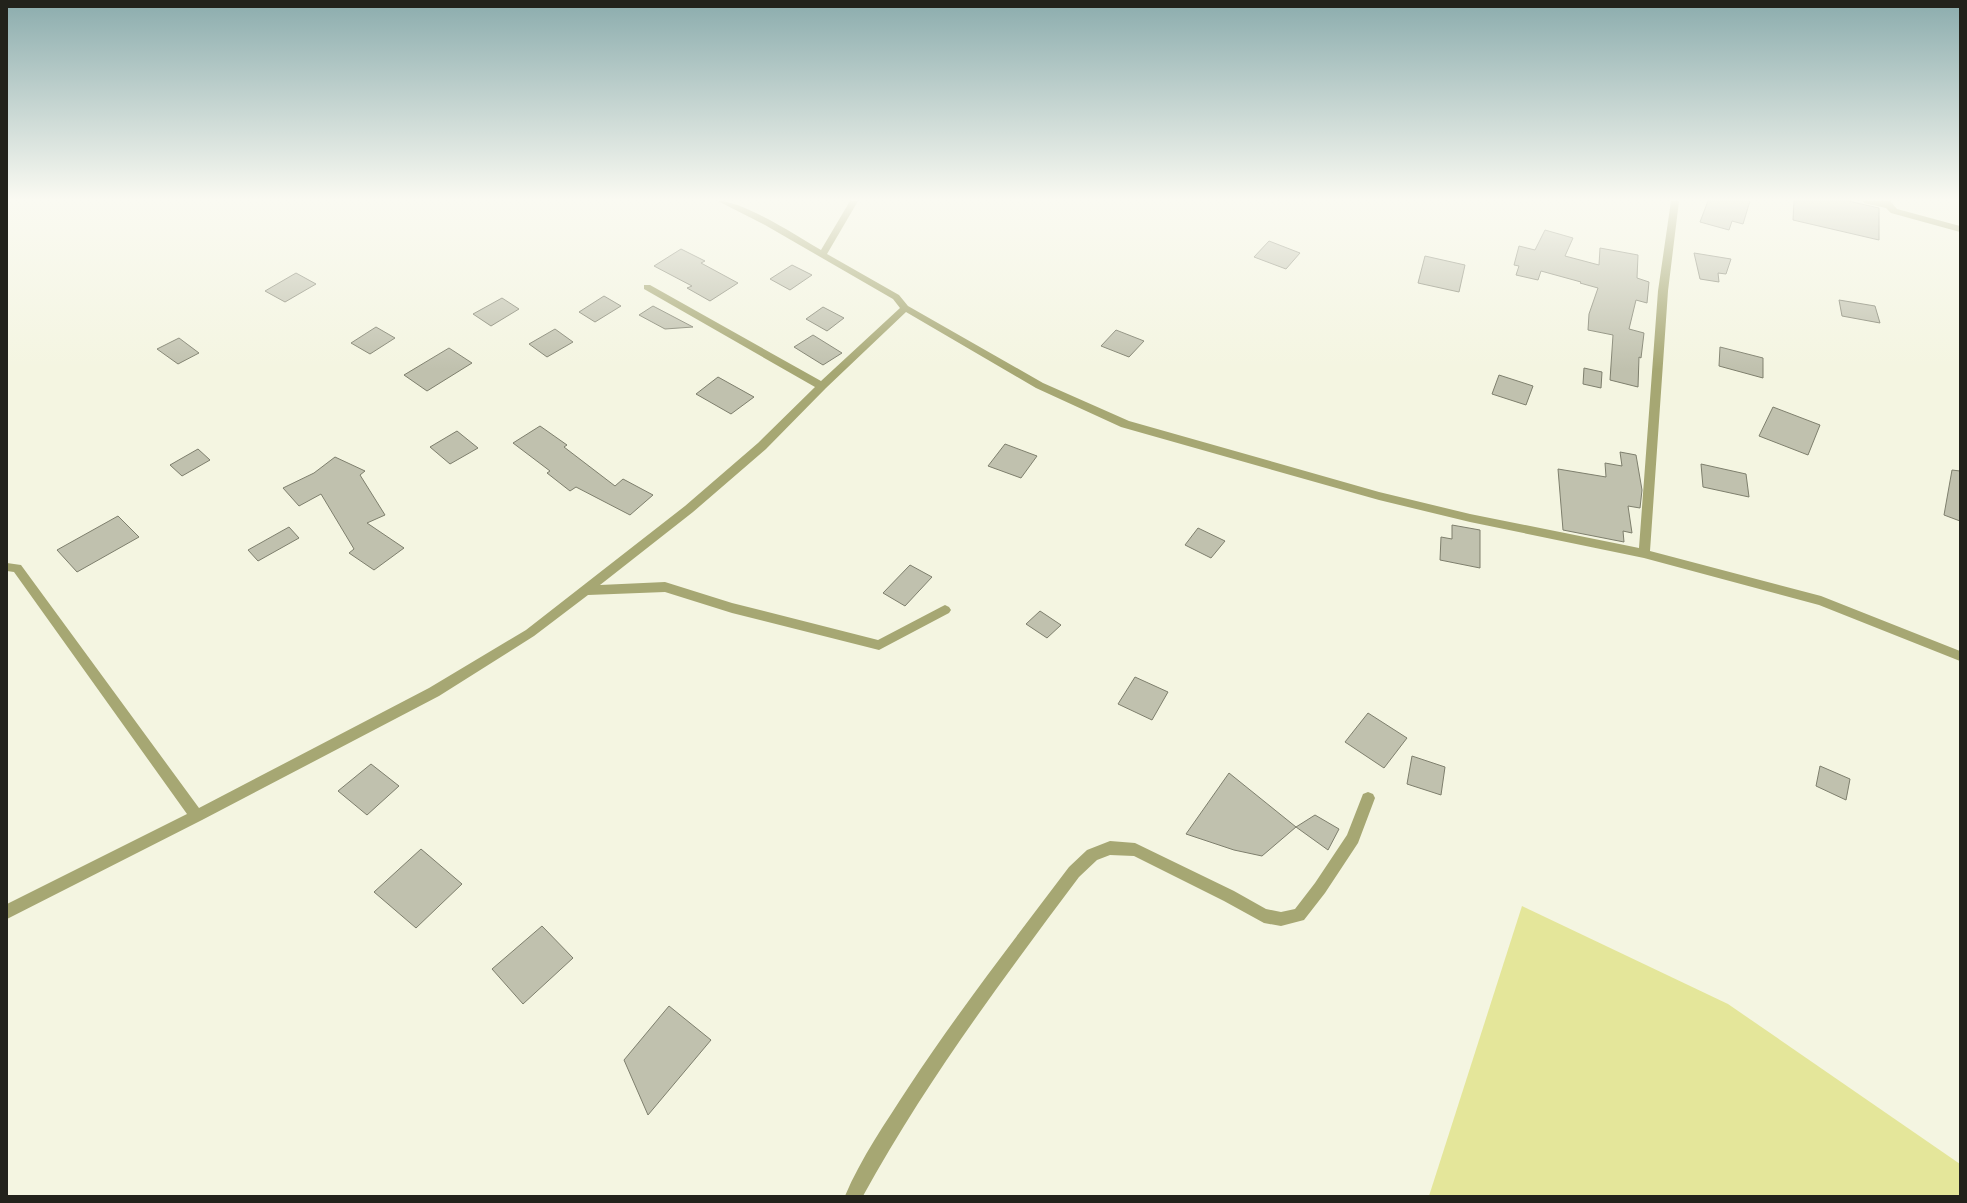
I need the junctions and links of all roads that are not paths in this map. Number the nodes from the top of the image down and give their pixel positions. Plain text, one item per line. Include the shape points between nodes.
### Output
1 (826, 257) edge
2 (1667, 257) edge
3 (647, 287) dead end
4 (905, 308) junction
5 (822, 386) junction
6 (1644, 554) junction
7 (7, 567) edge
8 (587, 590) junction
9 (945, 610) dead end
10 (1960, 656) edge
11 (1368, 798) dead end
12 (197, 816) junction
13 (7, 912) edge
14 (854, 1196) edge

1 - 4 street via 896,297
2 - 6 street via 1662,291
3 - 5 street
4 - 5 street
4 - 6 street via 1040,386 1090,411 1125,424 1379,496 1470,518
5 - 8 street via 762,446 689,509
6 - 10 street via 1821,601
7 - 12 street via 17,568
8 - 9 street via 665,587 732,608 879,645
8 - 12 street via 530,633 434,692
11 - 14 street via 1354,838 1320,888 1299,915 1281,919 1264,916 1135,850 1110,848 1092,855 1074,872 940,1052 868,1168
12 - 13 street

